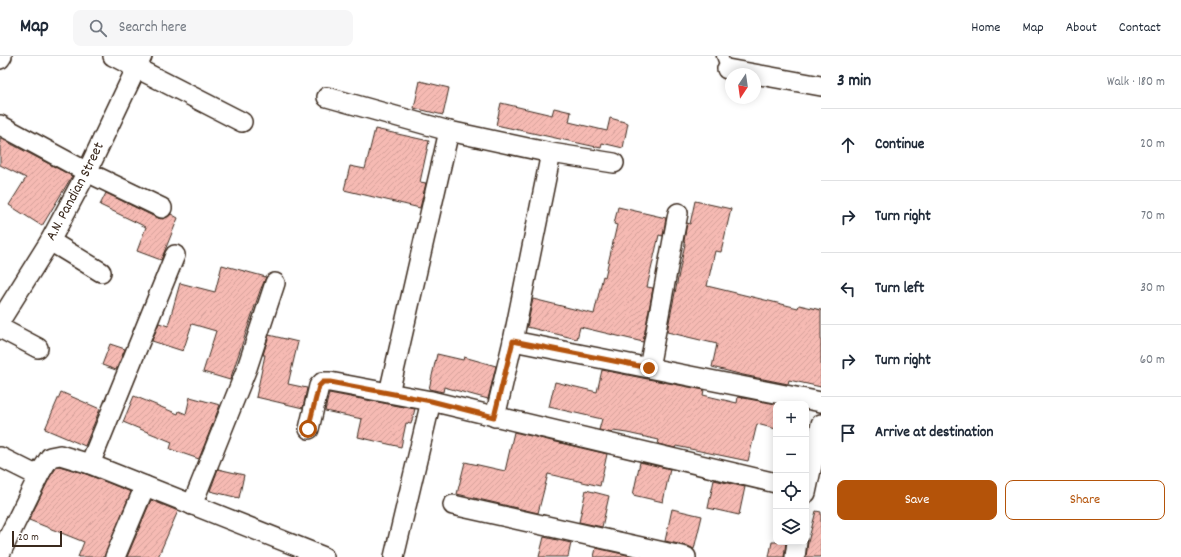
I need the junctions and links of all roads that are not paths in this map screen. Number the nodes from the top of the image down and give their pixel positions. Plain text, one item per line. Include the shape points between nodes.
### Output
1 (2, 56) edge
2 (112, 56) edge
3 (0, 59) edge
4 (139, 62) edge
5 (725, 62) edge
6 (821, 86) edge
7 (327, 97) dead end
8 (242, 122) dead end
9 (0, 124) edge
10 (448, 131) junction
11 (551, 153) junction
12 (614, 163) dead end
13 (87, 172) junction
14 (162, 208) dead end
15 (678, 214) dead end
16 (50, 241) junction
17 (175, 255) dead end
18 (101, 272) dead end
19 (274, 283) dead end
20 (0, 321) edge
21 (0, 328) edge
22 (513, 341) junction
23 (38, 348) dead end
24 (649, 368) junction
25 (389, 393) junction
26 (431, 401) junction
27 (821, 402) edge
28 (494, 417) junction
29 (821, 424) edge
30 (308, 429) dead end
31 (0, 457) edge
32 (90, 464) junction
33 (42, 469) junction
34 (809, 478) edge
35 (773, 482) edge
36 (145, 486) junction
37 (809, 491) edge
38 (821, 493) edge
39 (192, 505) junction
40 (453, 505) dead end
41 (797, 545) edge
42 (0, 554) edge
43 (320, 556) edge
44 (115, 557) edge
45 (394, 557) edge
46 (686, 557) edge
47 (795, 557) edge

1 - 3 street
2 - 4 street
4 - 8 street
4 - 13 street, A.N. Pandian Street
5 - 6 street
7 - 10 street
9 - 13 street
10 - 11 street
10 - 25 street
11 - 12 street
11 - 22 street
13 - 14 street
13 - 16 street, A.N. Pandian Street
15 - 24 street
16 - 18 street
16 - 20 street, A.N. Pandian Street
17 - 32 street
19 - 39 street via 247,368
21 - 23 street
22 - 24 street
22 - 28 street
24 - 27 street
25 - 26 street
25 - 30 street via 323,382 319,386
26 - 28 street
26 - 45 street
28 - 35 street
29 - 34 street
31 - 33 street via 38,476
32 - 33 street via 53,455
32 - 36 street
33 - 42 street
36 - 39 street
36 - 44 street
37 - 38 street
39 - 43 street
40 - 46 street
41 - 47 street

